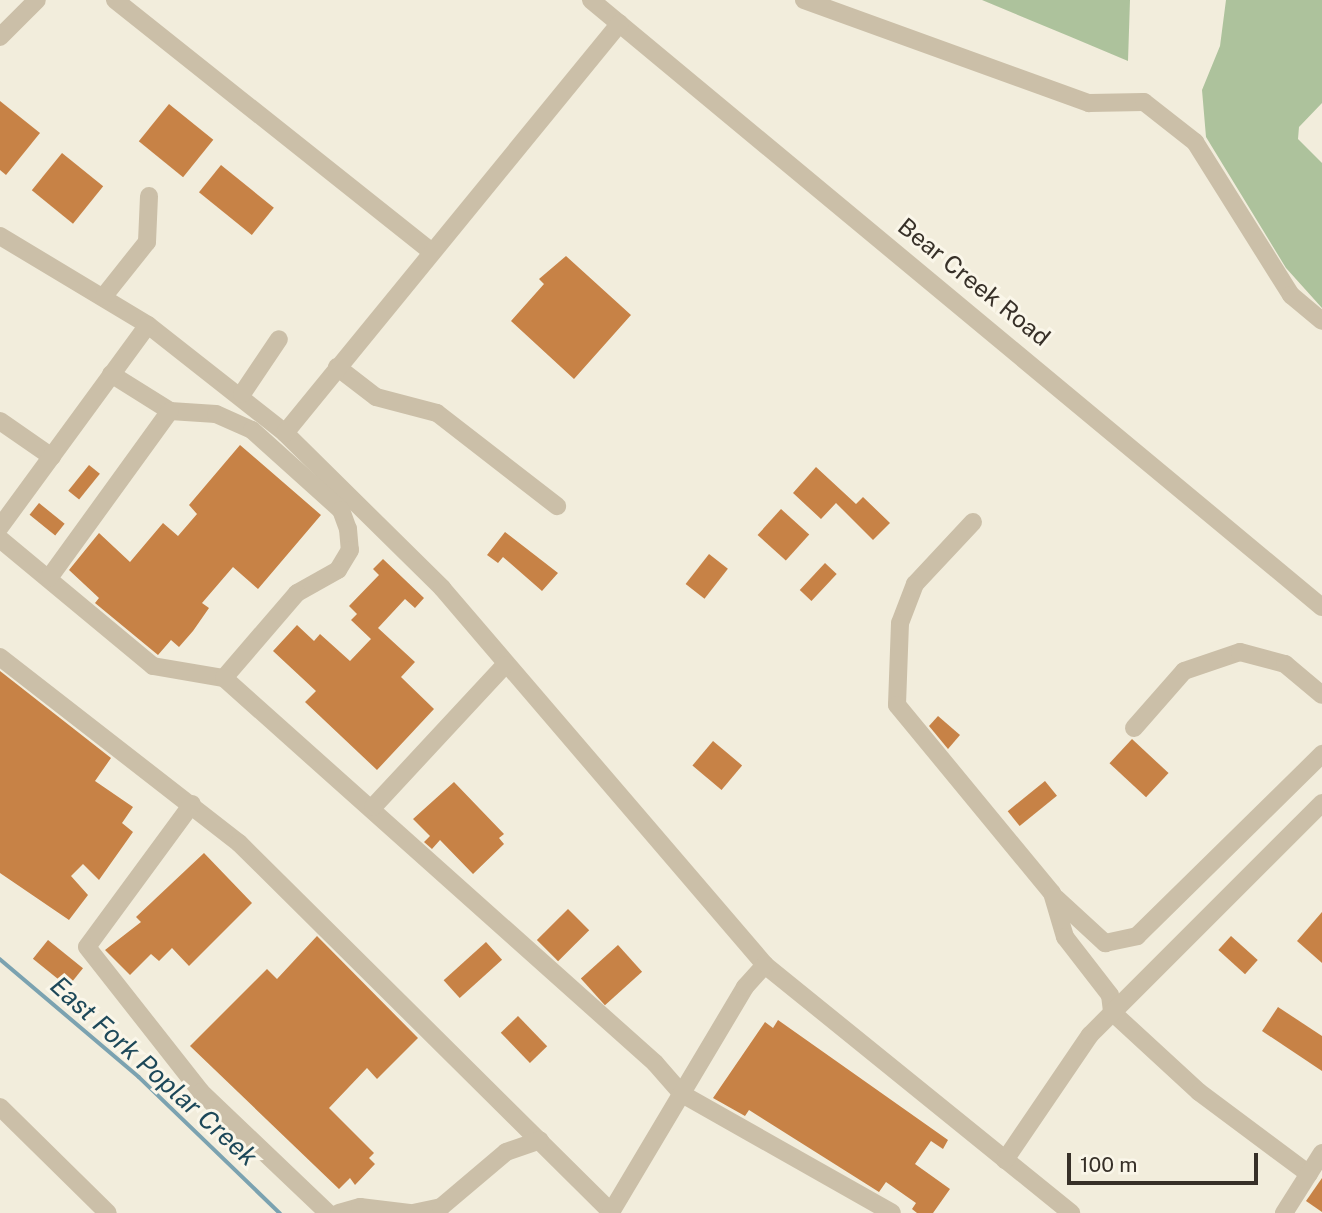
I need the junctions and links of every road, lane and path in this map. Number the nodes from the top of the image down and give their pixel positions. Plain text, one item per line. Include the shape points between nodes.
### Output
1 (37, 0) edge
2 (115, 0) edge
3 (591, 0) edge
4 (804, 0) edge
5 (620, 23) junction
6 (0, 37) edge
7 (149, 197) dead end
8 (0, 236) edge
9 (432, 252) junction
10 (104, 296) junction
11 (1322, 321) edge
12 (148, 325) junction
13 (279, 339) dead end
14 (337, 367) junction
15 (111, 374) junction
16 (242, 394) junction
17 (170, 411) junction
18 (0, 421) edge
19 (285, 433) junction
20 (52, 457) junction
21 (557, 506) dead end
22 (973, 522) dead end
23 (0, 527) edge
24 (0, 539) edge
25 (49, 578) junction
26 (1322, 607) edge
27 (0, 657) edge
28 (505, 665) junction
29 (224, 678) junction
30 (1322, 695) edge
31 (1134, 728) dead end
32 (1322, 754) edge
33 (1322, 803) edge
34 (192, 804) junction
35 (373, 807) junction
36 (1052, 893) junction
37 (765, 965) junction
38 (1112, 1012) junction
39 (681, 1094) junction
40 (0, 1107) edge
41 (540, 1140) junction
42 (1322, 1153) edge
43 (1005, 1160) junction
44 (1309, 1174) junction
45 (611, 1212) edge
46 (108, 1213) edge
47 (328, 1213) edge
48 (339, 1213) edge
49 (411, 1213) edge
50 (892, 1213) edge
51 (1071, 1213) edge
52 (1284, 1213) edge

1 - 6 street
2 - 9 street
3 - 5 street, Bear Creek Road
4 - 11 street via 1089,103 1144,102 1195,142 1291,295
5 - 9 street
5 - 26 street, Bear Creek Road
7 - 10 street via 147,242
8 - 10 street
9 - 14 street
10 - 12 street
12 - 15 street
12 - 16 street
13 - 16 street
14 - 19 street
14 - 21 street via 376,397 437,413
15 - 17 street
15 - 20 street
16 - 19 street
17 - 25 street
17 - 29 street via 216,415 252,430 341,510 350,550 317,584 297,593
18 - 20 street
19 - 28 street via 383,526
20 - 23 street
22 - 36 street via 915,584 900,623 897,705
24 - 25 street
25 - 29 street via 153,666
27 - 34 street
28 - 35 street
28 - 37 street
29 - 35 street
30 - 31 street via 1285,664 1240,652 1184,671
32 - 36 street via 1127,942 1105,943
33 - 38 street
34 - 41 street
34 - 47 street via 86,947 201,1091
35 - 39 street
36 - 38 street via 1065,937 1110,995
37 - 39 street via 744,987
37 - 43 street
38 - 43 street
38 - 44 street via 1199,1092
39 - 45 street
39 - 50 street
40 - 46 street
41 - 45 street
41 - 49 street via 506,1152 441,1207
42 - 44 street
43 - 51 street
44 - 52 street
48 - 49 street via 360,1207

